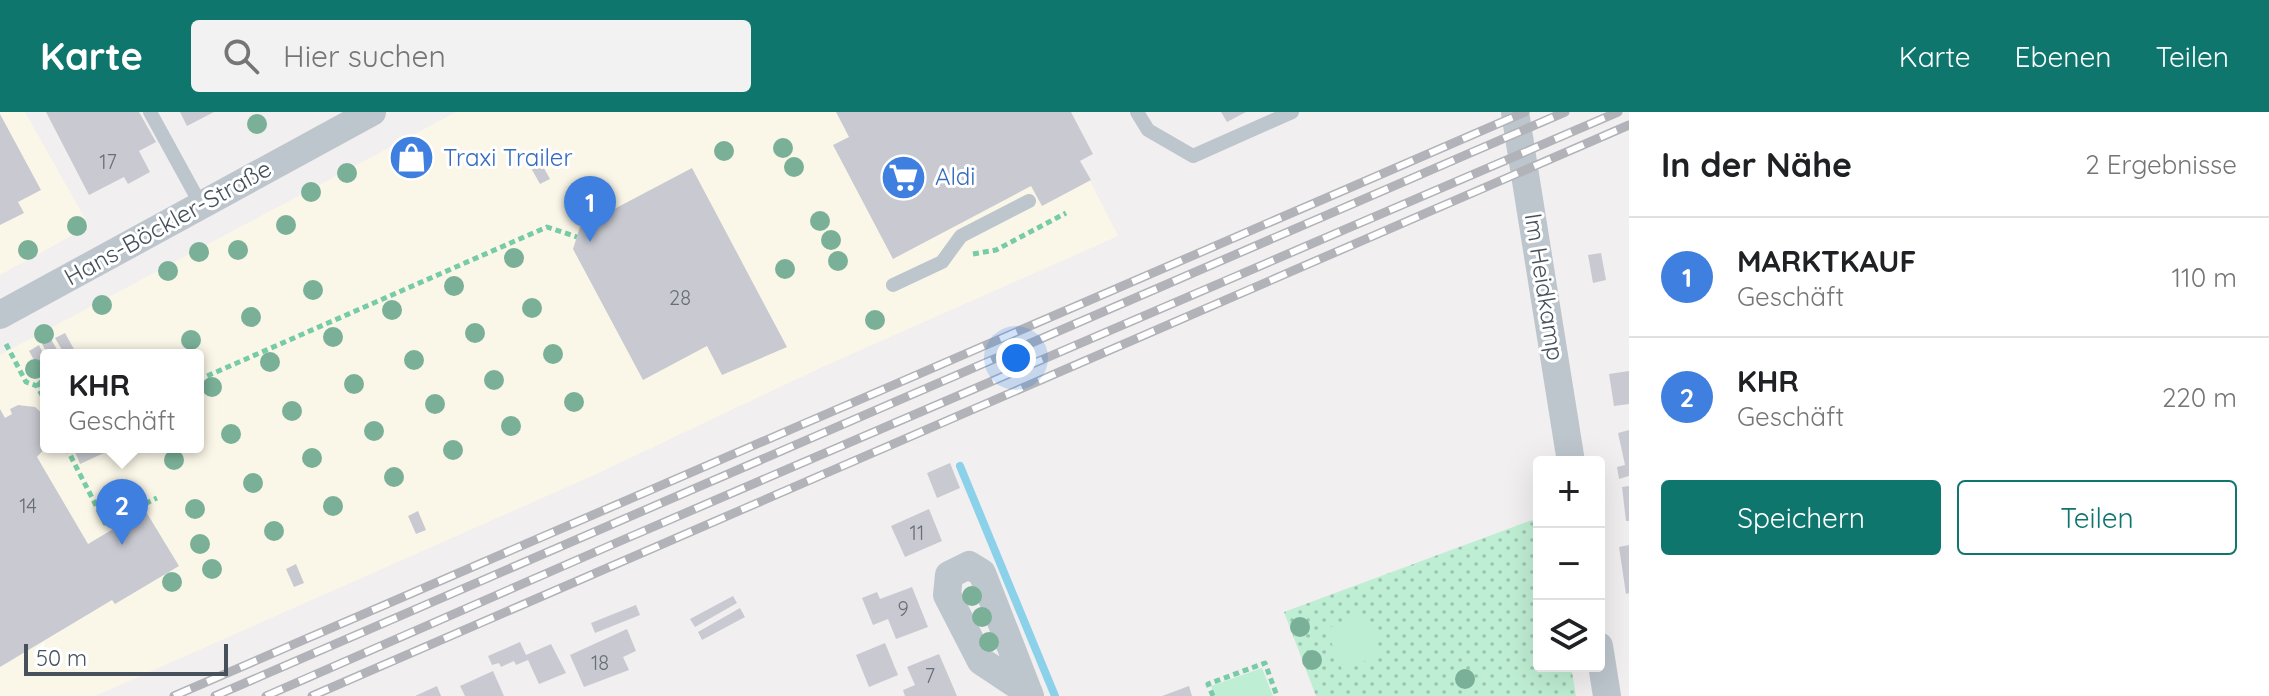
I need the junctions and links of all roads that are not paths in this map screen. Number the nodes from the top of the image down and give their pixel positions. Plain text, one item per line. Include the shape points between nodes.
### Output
1 (150, 112) edge
2 (372, 112) edge
3 (1137, 112) edge
4 (1292, 112) edge
5 (1515, 112) edge
6 (331, 121) edge
7 (1029, 201) dead end
8 (201, 205) junction
9 (893, 285) dead end
10 (0, 315) edge
11 (1570, 456) edge
12 (1603, 672) edge
13 (1607, 696) edge

1 - 8 lane
2 - 6 street, Hans-Böckler-Straße
3 - 4 lane via 1148,130 1193,156
5 - 11 street, Im Heidkamp
6 - 8 street, Hans-Böckler-Straße
7 - 9 lane via 961,236 942,262
8 - 10 street, Hans-Böckler-Straße
12 - 13 street

